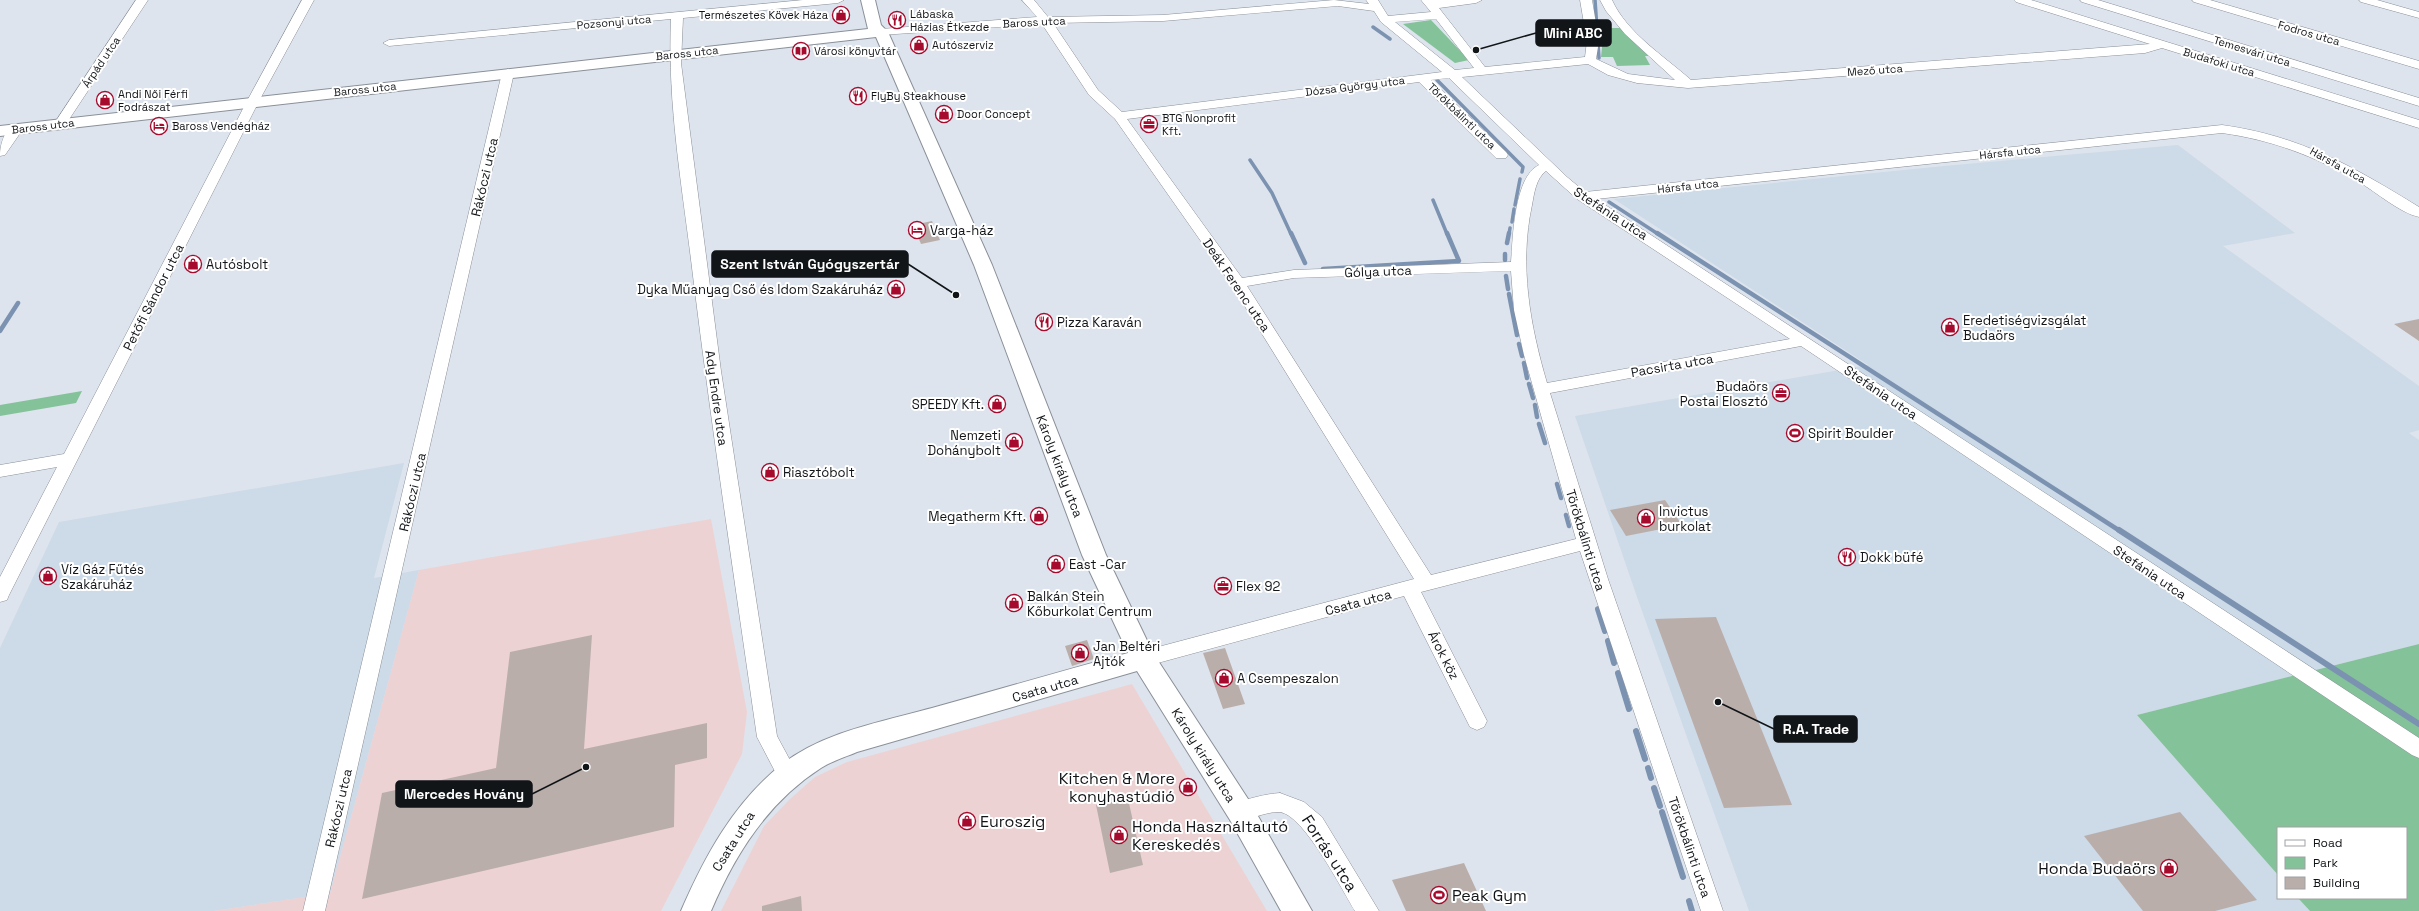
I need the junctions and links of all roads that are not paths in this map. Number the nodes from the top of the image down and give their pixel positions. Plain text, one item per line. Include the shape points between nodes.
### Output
1 (142, 0) edge
2 (308, 0) edge
3 (838, 0) edge
4 (868, 0) edge
5 (1028, 0) edge
6 (1476, 0) edge
7 (1586, 0) edge
8 (1606, 0) edge
9 (2020, 0) edge
10 (2086, 0) edge
11 (2198, 0) edge
12 (2365, 0) edge
13 (1429, 3) edge
14 (1374, 4) edge
15 (1439, 15) junction
16 (2419, 15) edge
17 (677, 16) junction
18 (1045, 20) junction
19 (1385, 20) junction
20 (881, 32) junction
21 (389, 43) dead end
22 (2162, 44) junction
23 (676, 55) junction
24 (1590, 60) junction
25 (2419, 65) edge
26 (1482, 71) junction
27 (508, 73) junction
28 (1452, 74) junction
29 (1422, 78) junction
30 (1688, 84) junction
31 (253, 101) junction
32 (2419, 102) edge
33 (1119, 116) junction
34 (60, 124) junction
35 (2419, 124) edge
36 (17, 129) junction
37 (0, 131) edge
38 (0, 152) edge
39 (1501, 155) dead end
40 (1547, 166) junction
41 (1582, 196) junction
42 (2419, 212) edge
43 (1518, 266) junction
44 (1238, 283) junction
45 (1803, 341) junction
46 (1541, 389) junction
47 (70, 459) junction
48 (0, 471) edge
49 (1586, 543) junction
50 (1419, 586) junction
51 (0, 595) edge
52 (1143, 659) junction
53 (1478, 721) dead end
54 (2419, 749) edge
55 (787, 775) junction
56 (1240, 811) junction
57 (314, 911) edge
58 (696, 911) edge
59 (1297, 911) edge
60 (1368, 911) edge
61 (1712, 911) edge

1 - 34 street, Árpád utca
2 - 31 street, Petőfi Sándor utca
3 - 17 street, Pozsonyi utca
4 - 20 street, Károly király utca via 874,27
5 - 18 street, Deák Ferenc utca
6 - 13 street
7 - 24 street via 1593,41
8 - 30 street via 1608,8 1622,24
9 - 22 street, Budafoki utca
10 - 32 street, Temesvári utca
11 - 25 street, Fodros utca
12 - 16 street
13 - 15 street
14 - 18 street, Baross utca via 1338,2 1163,18
14 - 19 street, Stefánia utca
15 - 19 street
15 - 26 street
17 - 21 street, Pozsonyi utca
17 - 23 street, Ady Endre utca
18 - 20 street, Baross utca
18 - 33 street, Deák Ferenc utca via 1093,92
19 - 28 street, Stefánia utca
20 - 23 street, Baross utca
20 - 52 street, Károly király utca via 983,265 1094,555
22 - 30 street, Mező utca via 2146,49
22 - 35 street, Budafoki utca
23 - 27 street, Baross utca
23 - 55 street, Ady Endre utca via 696,245 767,737
24 - 26 street, Dózsa György utca
24 - 30 street, Mező utca via 1644,82
26 - 28 street, Dózsa György utca
27 - 31 street, Baross utca
27 - 57 street, Rákóczi utca
28 - 29 street, Dózsa György utca
28 - 40 street, Stefánia utca
29 - 33 street, Dózsa György utca
29 - 39 street, Törökbálinti utca
31 - 34 street, Baross utca
31 - 47 street, Petőfi Sándor utca
33 - 44 street, Deák Ferenc utca
34 - 36 street, Baross utca
36 - 37 street, Baross utca
36 - 38 street
40 - 41 street, Stefánia utca
40 - 43 street, Törökbálinti utca via 1537,172 1528,195
41 - 42 street, Hársfa utca via 2222,129 2268,135 2309,149 2329,158
41 - 45 street, Stefánia utca
43 - 44 street, Gólya utca via 1294,274
43 - 46 street, Törökbálinti utca via 1524,314
44 - 50 street, Deák Ferenc utca
45 - 46 street, Pacsirta utca
45 - 54 street, Stefánia utca
46 - 49 street, Törökbálinti utca
47 - 48 street
47 - 51 street, Petőfi Sándor utca
49 - 50 street, Csata utca
49 - 61 street, Törökbálinti utca
50 - 52 street, Csata utca
50 - 53 street, Árok köz
52 - 55 street, Csata utca via 851,742 814,758
52 - 56 street, Károly király utca
55 - 58 street, Csata utca via 743,820 715,869
56 - 59 street, Károly király utca
56 - 60 street, Forrás utca via 1279,802 1295,805 1304,812

